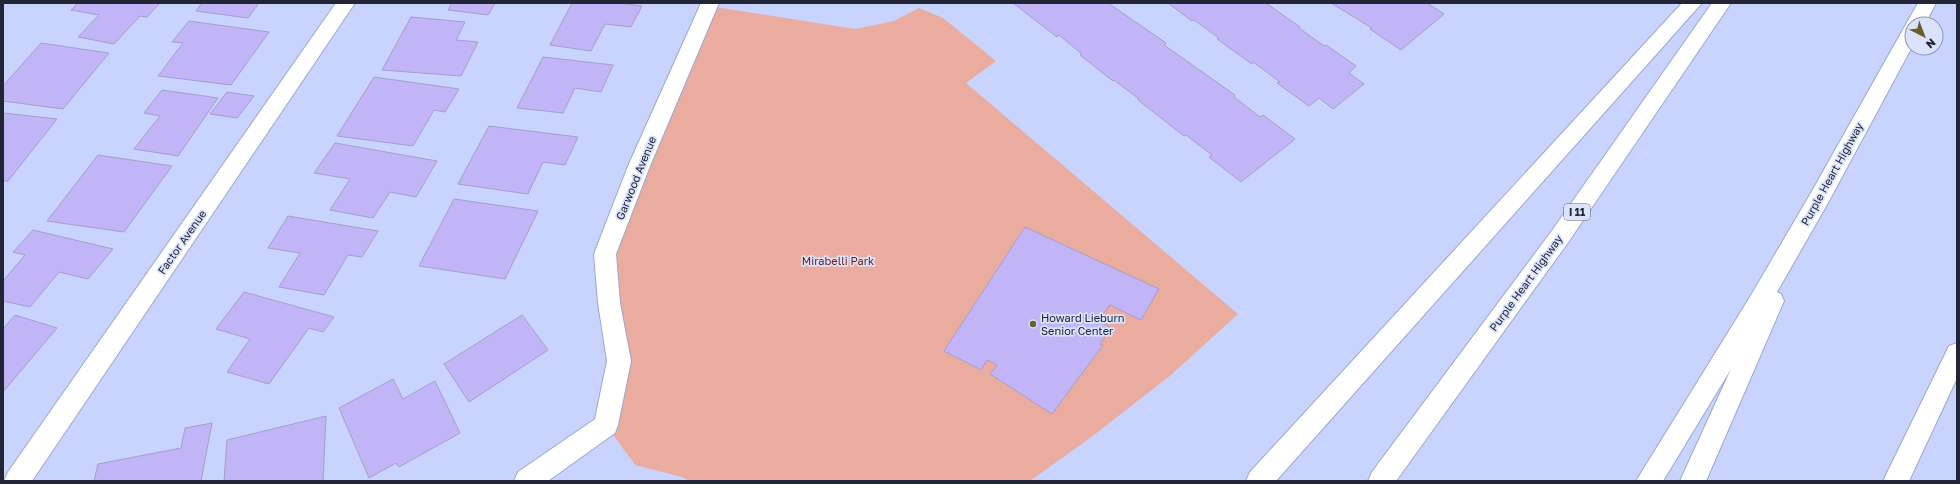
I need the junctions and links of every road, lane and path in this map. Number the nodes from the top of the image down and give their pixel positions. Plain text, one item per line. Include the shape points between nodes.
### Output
1 (346, 3) edge
2 (710, 3) edge
3 (1694, 3) edge
4 (1722, 3) edge
5 (1927, 3) edge
6 (1920, 16) edge
7 (1904, 45) edge
8 (1820, 197) junction
9 (1957, 353) edge
10 (18, 481) edge
11 (527, 481) edge
12 (1259, 481) edge
13 (1381, 481) edge
14 (1649, 481) edge
15 (1693, 481) edge
16 (1896, 481) edge

1 - 10 main road, Factor Avenue
2 - 11 main road, Garwood Avenue via 639,166 605,254 609,303 619,361 606,425
3 - 12 main road
4 - 13 main road, Purple Heart Highway / I 11 via 1559,238
5 - 6 main road
7 - 8 main road, Purple Heart Highway
8 - 14 main road, Purple Heart Highway via 1758,304
8 - 15 main road
9 - 16 main road

